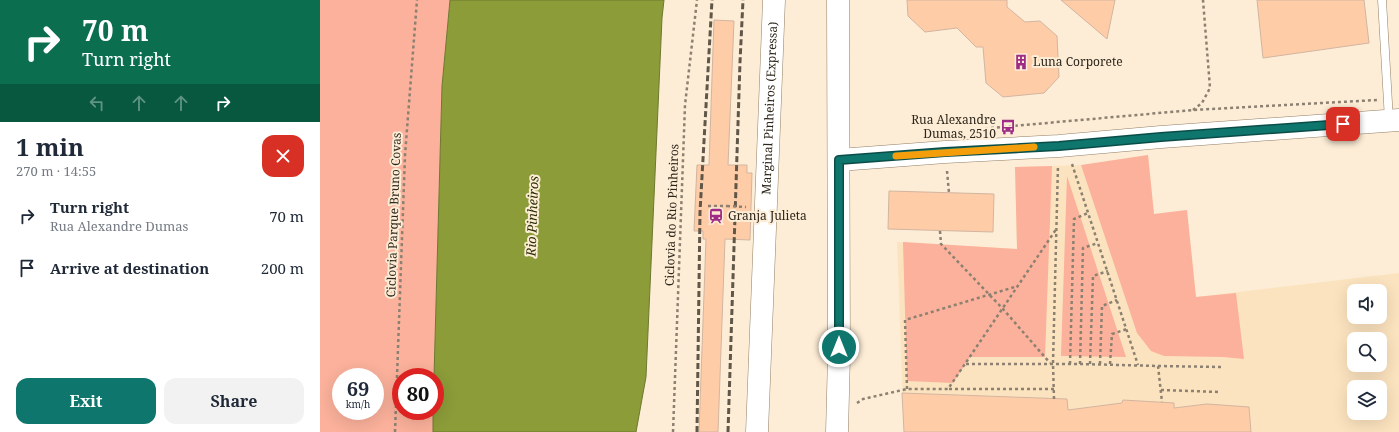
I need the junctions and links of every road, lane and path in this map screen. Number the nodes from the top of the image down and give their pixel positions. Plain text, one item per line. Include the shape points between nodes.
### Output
1 (417, 0) edge
2 (697, 0) edge
3 (774, 0) edge
4 (838, 0) edge
5 (1203, 0) edge
6 (1382, 0) edge
7 (1387, 99) junction
8 (1193, 110) junction
9 (1394, 121) edge
10 (979, 129) dead end
11 (1059, 146) junction
12 (839, 160) junction
13 (1072, 165) dead end
14 (708, 206) dead end
15 (746, 206) dead end
16 (1088, 213) junction
17 (1057, 228) junction
18 (940, 230) dead end
19 (1098, 243) junction
20 (1108, 272) junction
21 (1018, 286) junction
22 (989, 295) junction
23 (1117, 300) junction
24 (1002, 309) junction
25 (1127, 329) junction
26 (1052, 363) junction
27 (966, 364) junction
28 (1070, 364) junction
29 (1080, 364) junction
30 (1090, 364) junction
31 (1100, 364) junction
32 (1110, 364) junction
33 (1138, 364) junction
34 (1158, 366) junction
35 (1221, 367) dead end
36 (907, 389) junction
37 (948, 389) junction
38 (1055, 389) junction
39 (1160, 390) junction
40 (1220, 392) dead end
41 (1054, 399) dead end
42 (1162, 402) dead end
43 (855, 404) dead end
44 (395, 432) edge
45 (673, 432) edge
46 (757, 432) edge
47 (837, 432) edge

1 - 44 path, Ciclovia Parque Bruno Covas via 405,155
2 - 45 path, Ciclovia do Rio Pinheiros via 685,106
3 - 46 main road, Marginal Pinheiros (Expressa)
4 - 12 main road
5 - 8 path via 1210,88 1202,103
6 - 7 lane
7 - 8 path
7 - 9 lane
8 - 10 path
9 - 11 main road
11 - 12 main road
11 - 17 path
12 - 47 main road
13 - 16 path
14 - 15 path, bridge
16 - 19 path
16 - 28 path via 1074,219
17 - 21 path
17 - 26 path
18 - 22 path via 941,244
19 - 20 path
19 - 29 path via 1083,248
20 - 23 path
20 - 30 path via 1093,276
21 - 22 path
21 - 24 path
22 - 24 path
22 - 36 path via 905,320
23 - 25 path
23 - 31 path via 1102,306
24 - 26 path
24 - 27 path
25 - 32 path via 1112,334
25 - 33 path
26 - 27 path
26 - 28 path
26 - 38 path
27 - 37 path
28 - 29 path
29 - 30 path
30 - 31 path
31 - 32 path
32 - 33 path
33 - 34 path
34 - 35 path
34 - 39 path
36 - 37 path
36 - 43 path via 863,399
37 - 38 path
38 - 41 path
39 - 40 path
39 - 42 path

